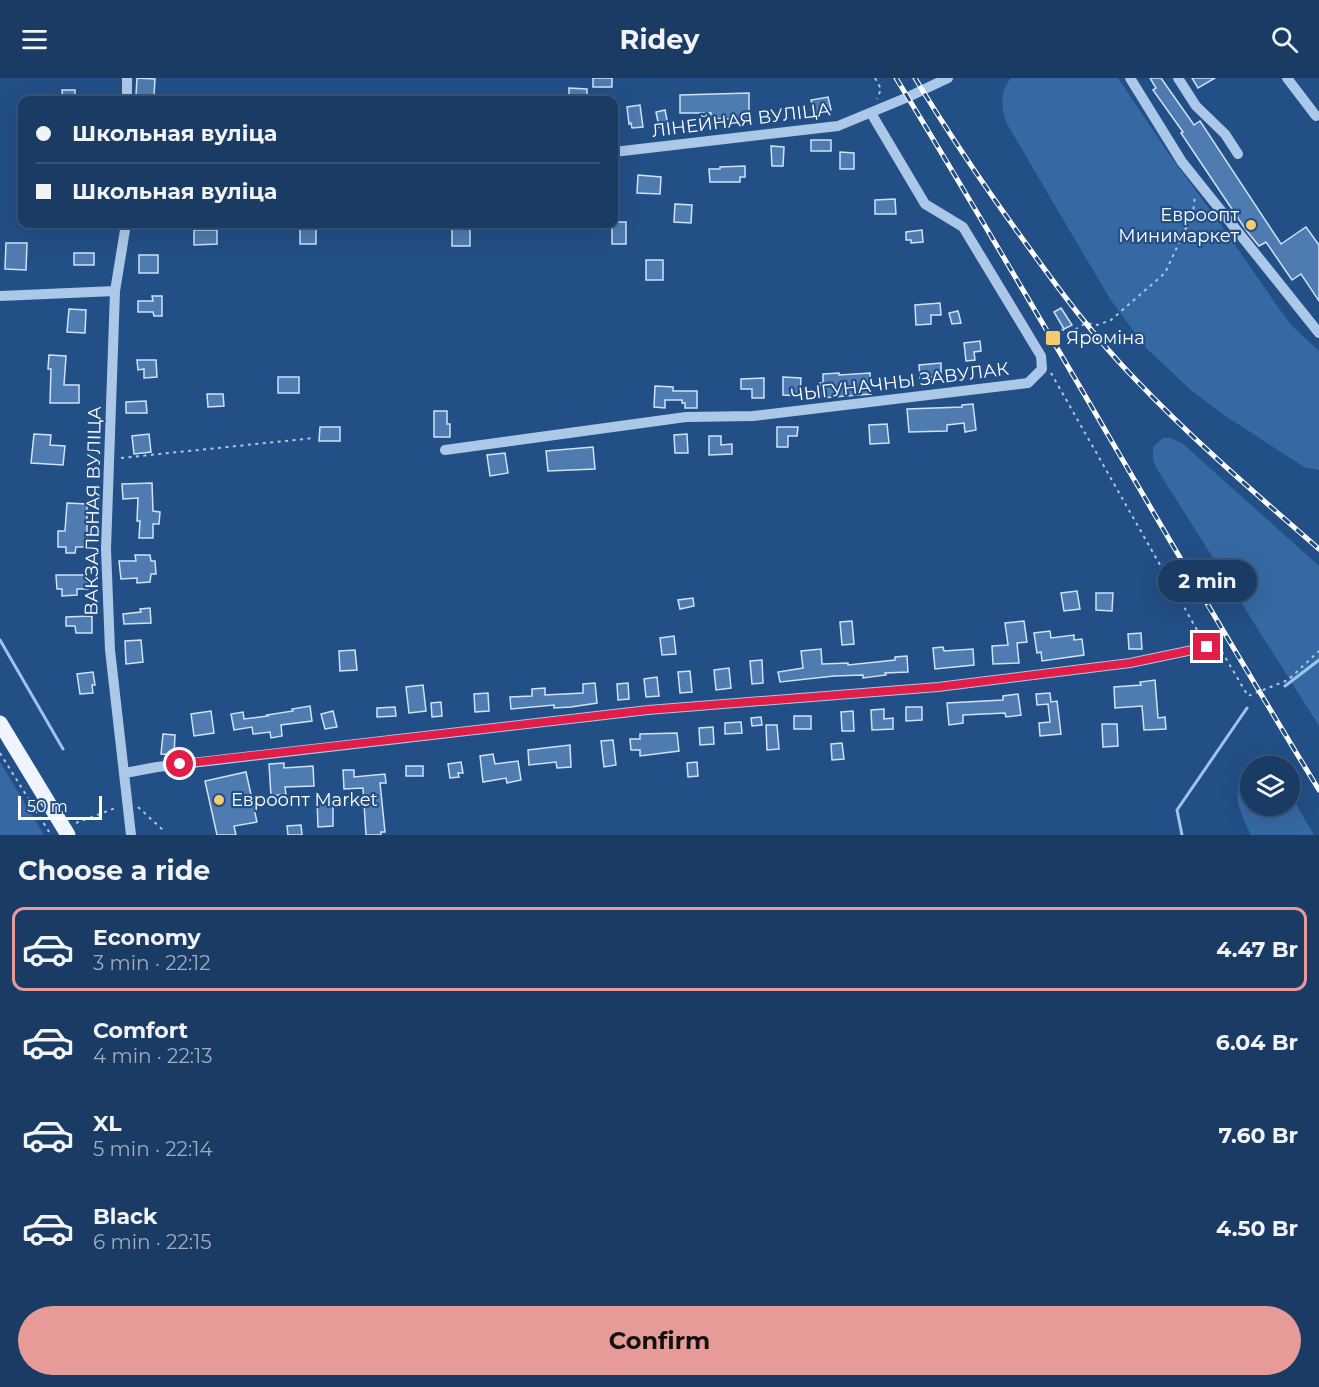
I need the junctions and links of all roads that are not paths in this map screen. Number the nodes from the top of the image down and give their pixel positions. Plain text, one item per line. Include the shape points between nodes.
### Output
1 (127, 78) edge
2 (948, 78) edge
3 (1130, 78) edge
4 (1178, 78) edge
5 (1287, 78) edge
6 (126, 96) edge
7 (871, 113) junction
8 (1316, 116) dead end
9 (618, 152) edge
10 (1238, 154) dead end
11 (125, 228) edge
12 (115, 291) junction
13 (0, 296) edge
14 (1319, 333) edge
15 (445, 450) dead end
16 (1207, 647) road end
17 (0, 723) edge
18 (125, 773) junction
19 (72, 829) edge
20 (131, 835) edge

1 - 6 street
2 - 7 street, ЛІНЕЙНАЯ ВУЛІЦА
3 - 14 street via 1182,162
4 - 10 street via 1196,106
5 - 8 street
7 - 9 street, ЛІНЕЙНАЯ ВУЛІЦА via 838,126
7 - 15 street, ЧЫГУНАЧНЫ ЗАВУЛАК via 925,204 963,227 1041,356 1042,369 1028,383 753,416 686,417
11 - 12 street, ВАКЗАЛЬНАЯ ВУЛІЦА
12 - 13 street
12 - 18 street, ВАКЗАЛЬНАЯ ВУЛІЦА via 106,549 110,650
16 - 18 street via 1130,663 938,687 648,710
17 - 19 main road
18 - 20 street, ВАКЗАЛЬНАЯ ВУЛІЦА

